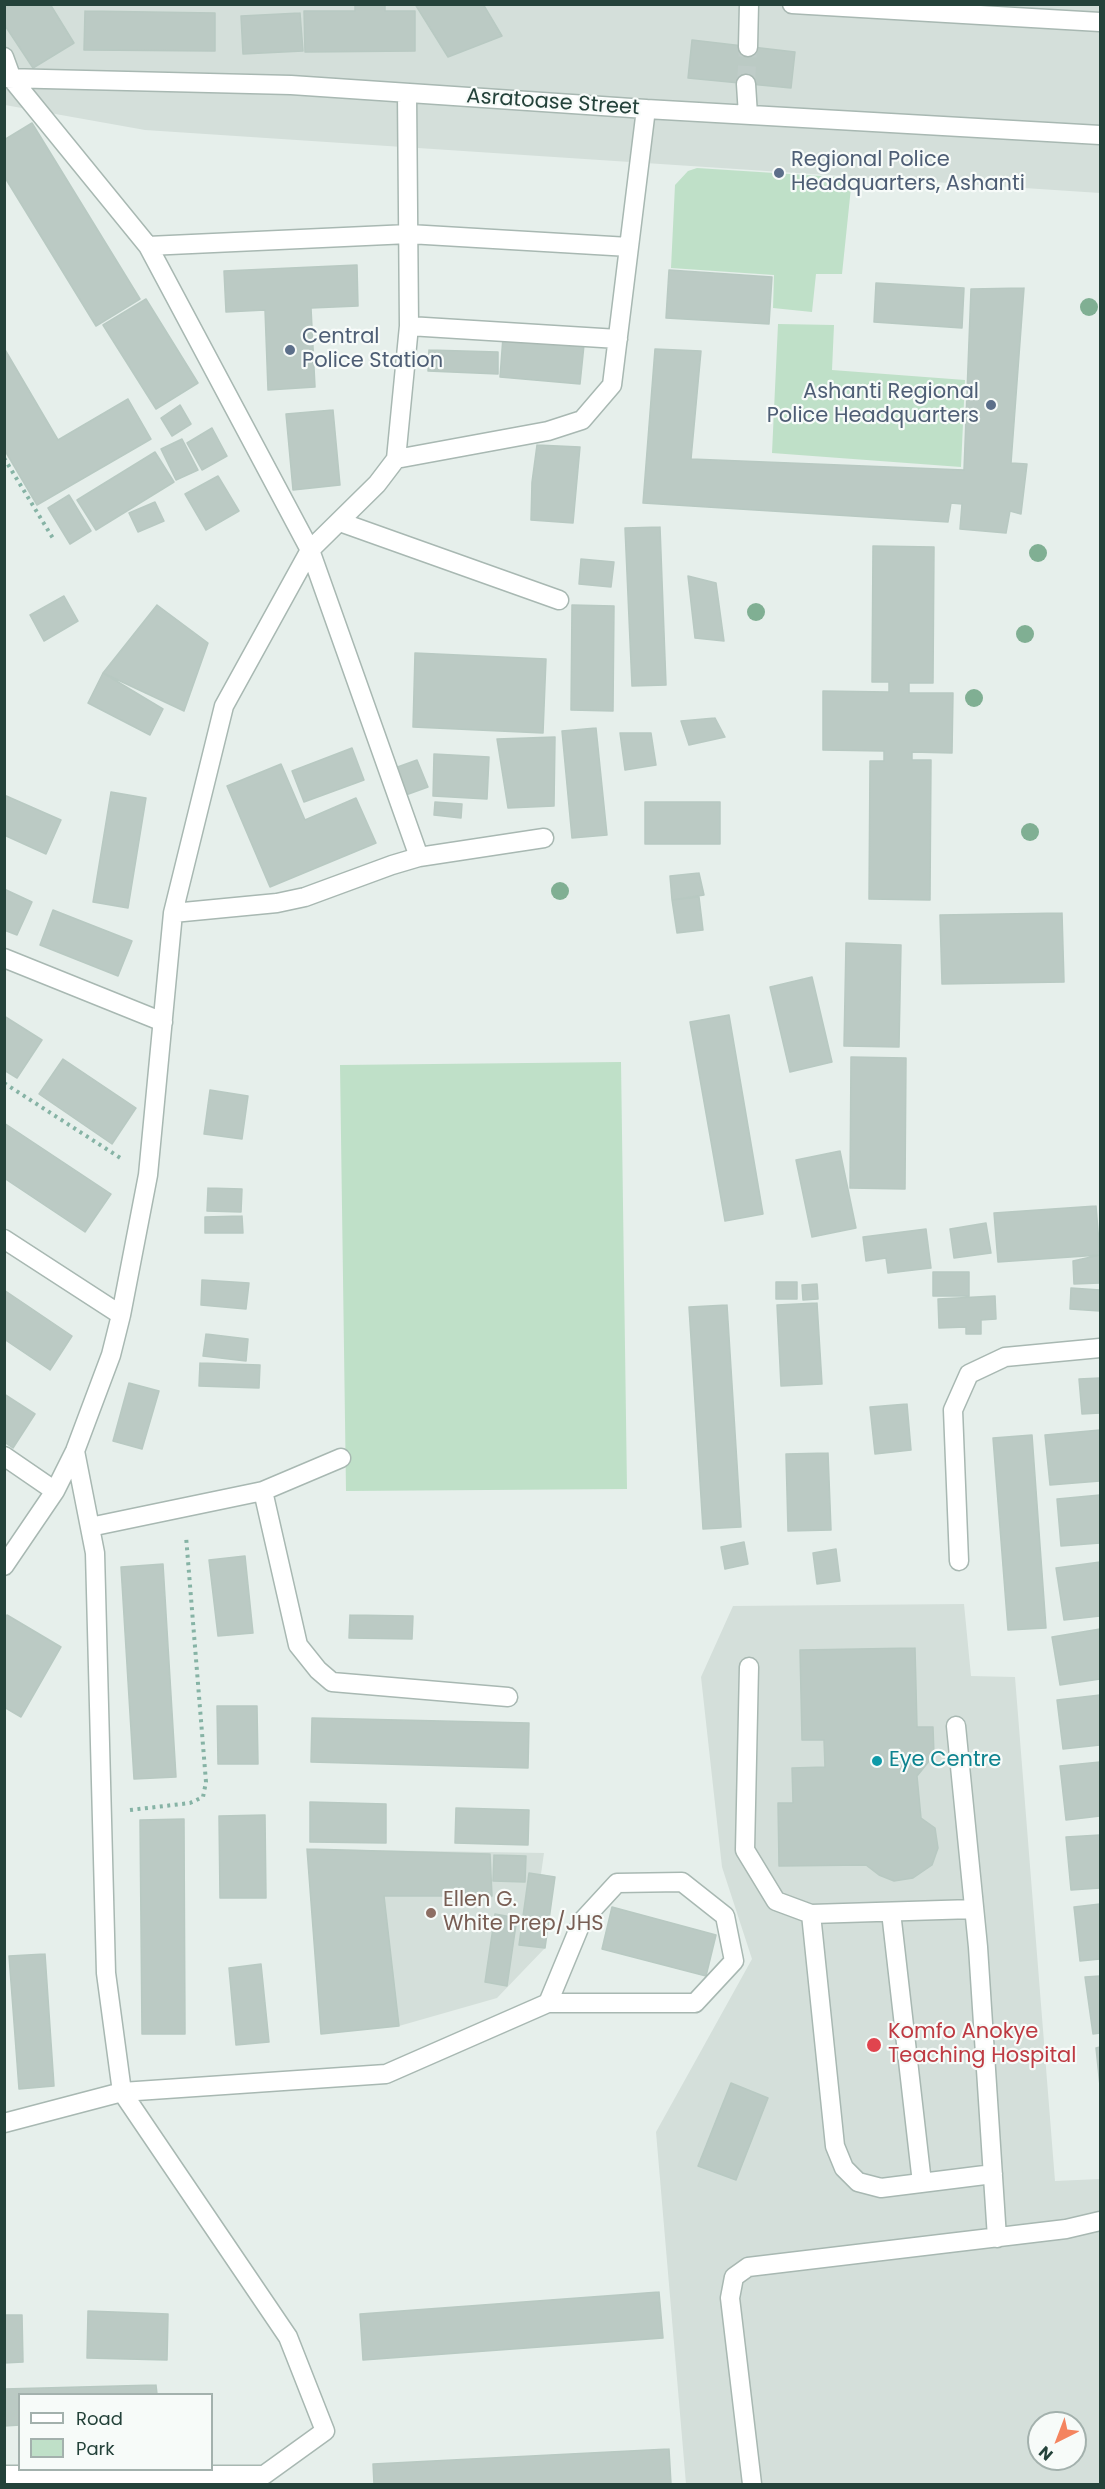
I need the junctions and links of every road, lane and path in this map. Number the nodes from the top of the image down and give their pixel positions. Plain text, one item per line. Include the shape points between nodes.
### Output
1 (749, 4) edge
2 (792, 4) edge
3 (1100, 22) edge
4 (748, 47) tunnel mouth
5 (4, 57) edge
6 (8, 78) edge
7 (746, 84) tunnel mouth
8 (407, 93) junction
9 (646, 109) junction
10 (748, 115) junction
11 (1101, 135) edge
12 (409, 234) junction
13 (148, 246) junction
14 (629, 247) junction
15 (409, 326) junction
16 (618, 339) junction
17 (4, 458) edge
18 (396, 459) junction
19 (340, 522) junction
20 (54, 540) dead end
21 (310, 550) junction
22 (559, 600) dead end
23 (544, 838) dead end
24 (419, 857) junction
25 (173, 913) junction
26 (4, 958) edge
27 (163, 1022) junction
28 (4, 1083) edge
29 (148, 1175) junction
30 (4, 1239) edge
31 (121, 1315) junction
32 (1101, 1348) edge
33 (75, 1451) junction
34 (4, 1456) edge
35 (341, 1458) dead end
36 (55, 1491) junction
37 (263, 1491) junction
38 (183, 1508) junction
39 (90, 1527) junction
40 (959, 1561) dead end
41 (4, 1566) edge
42 (749, 1668) dead end
43 (508, 1697) dead end
44 (956, 1726) dead end
45 (102, 1812) junction
46 (974, 1909) junction
47 (891, 1911) junction
48 (811, 1914) junction
49 (548, 2003) junction
50 (122, 2092) junction
51 (4, 2123) edge
52 (993, 2174) junction
53 (922, 2183) junction
54 (1101, 2221) edge
55 (997, 2238) junction
56 (4, 2475) edge
57 (752, 2484) edge

1 - 4 street
2 - 3 street
5 - 6 street
6 - 8 street, Asratoase Street via 291,85
6 - 13 street
7 - 10 street
8 - 9 street, Asratoase Street
8 - 12 street
9 - 10 street, Asratoase Street
9 - 14 street
10 - 11 street, Asratoase Street
12 - 13 street
12 - 14 street
12 - 15 street
13 - 21 street
14 - 16 street
15 - 16 street
15 - 18 street
16 - 18 street via 612,385 582,420 548,431
17 - 20 path
18 - 19 street
19 - 21 street
19 - 22 street
21 - 24 street
21 - 25 street via 224,706
23 - 24 street
24 - 25 street via 305,897
25 - 27 street
26 - 27 street
27 - 29 street
28 - 29 path
29 - 31 street
30 - 31 street
31 - 33 street via 111,1355
32 - 40 street via 1005,1357 969,1374 953,1410
33 - 36 street
33 - 39 street
34 - 36 street
35 - 37 street
36 - 41 street
37 - 38 street
37 - 43 street via 298,1645 318,1670 333,1682
38 - 39 street
38 - 45 path via 206,1782 203,1797 190,1803
39 - 45 street via 96,1552
42 - 48 street via 745,1850 776,1901
44 - 46 street
45 - 50 street via 106,1973
46 - 47 street
46 - 52 street
47 - 48 street
47 - 53 street
48 - 53 street via 834,2146 844,2168 858,2182 881,2188
49 - 49 street via 695,2003 734,1961 725,1916 682,1882 617,1883 582,1921
49 - 50 street via 387,2074
50 - 51 street
50 - 56 street via 288,2337 325,2431 264,2475
52 - 53 street
52 - 55 street
54 - 55 street
55 - 57 street via 748,2267 734,2277 730,2298

